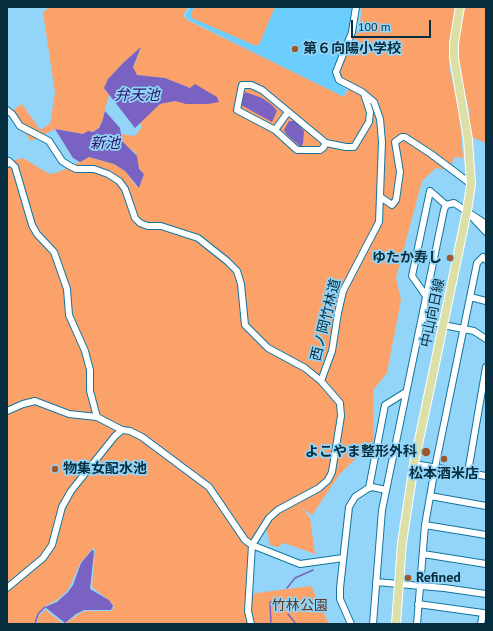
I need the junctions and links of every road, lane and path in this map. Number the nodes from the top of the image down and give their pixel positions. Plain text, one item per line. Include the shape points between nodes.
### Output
1 (356, 7) edge
2 (460, 7) edge
3 (363, 93) junction
4 (7, 110) edge
5 (288, 112) junction
6 (275, 130) junction
7 (326, 143) junction
8 (7, 164) edge
9 (471, 184) junction
10 (382, 198) junction
11 (446, 205) junction
12 (467, 212) junction
13 (486, 224) edge
14 (486, 232) edge
15 (486, 260) edge
16 (426, 296) junction
17 (470, 297) junction
18 (486, 301) edge
19 (422, 318) junction
20 (444, 325) junction
21 (464, 329) junction
22 (486, 339) edge
23 (486, 367) edge
24 (321, 381) junction
25 (406, 392) junction
26 (7, 411) edge
27 (97, 417) junction
28 (122, 430) junction
29 (414, 464) junction
30 (434, 468) junction
31 (468, 472) junction
32 (486, 476) edge
33 (369, 488) junction
34 (386, 490) junction
35 (430, 496) junction
36 (486, 506) edge
37 (425, 525) junction
38 (486, 535) edge
39 (252, 545) junction
40 (423, 554) junction
41 (343, 558) junction
42 (486, 564) edge
43 (376, 582) junction
44 (399, 584) junction
45 (420, 585) junction
46 (7, 588) edge
47 (486, 594) edge
48 (418, 604) junction
49 (250, 624) edge
50 (352, 624) edge
51 (373, 624) edge
52 (396, 624) edge
53 (417, 624) edge
54 (482, 624) edge

1 - 3 street, 西ノ岡竹林道 via 352,32 336,72 339,80
2 - 9 main road, 中山向日線 via 454,58 468,139
3 - 7 street via 370,112 369,122 354,147
3 - 10 street, 西ノ岡竹林道 via 374,102 380,119
4 - 24 street via 20,126 48,141 62,161 68,165 76,169 94,169 119,181 125,189 135,218 142,225 161,226 198,238 227,261 236,271 241,284 245,324 264,345
5 - 6 street
5 - 6 street via 262,90 251,85 242,85 237,110
5 - 7 street
6 - 7 street via 296,150 320,150
8 - 27 street via 10,161 15,167 32,224 37,234 54,252 61,271 69,300 69,315 85,351 90,370 90,391
9 - 10 street via 409,139 402,137 395,142 400,172 396,200 392,205
9 - 12 main road, 中山向日線
10 - 24 street, 西ノ岡竹林道 via 380,222 343,291 332,352
11 - 12 street via 454,203
11 - 16 street
11 - 16 street via 430,191 412,276
12 - 13 street
12 - 14 street
12 - 20 main road, 中山向日線
15 - 17 street via 483,257 477,263
16 - 19 street
17 - 18 street
17 - 21 street
19 - 20 street
19 - 25 street
20 - 21 street
20 - 29 main road, 中山向日線
21 - 22 street via 474,331
21 - 30 street
23 - 31 street
24 - 39 street, 西ノ岡竹林道 via 340,403 341,416 332,472 319,488 278,510
25 - 33 street via 385,405
25 - 34 street
26 - 27 street via 35,402 69,414
27 - 28 street
28 - 39 street via 142,437 209,487 245,540
28 - 46 street via 78,477 62,507 52,545 35,566
29 - 30 street
29 - 44 main road, 中山向日線 via 402,543
30 - 31 street
30 - 35 street
31 - 32 street
33 - 34 street
33 - 41 street via 355,497 349,507
34 - 43 street
35 - 36 street
35 - 37 street
37 - 38 street
37 - 40 street
39 - 41 street via 300,564
39 - 49 street via 248,611
40 - 42 street
40 - 45 street
41 - 50 street via 340,599
43 - 44 street
43 - 51 street
44 - 45 street
44 - 52 main road, 中山向日線
45 - 47 street
45 - 48 street
48 - 53 street
48 - 54 street via 483,613

